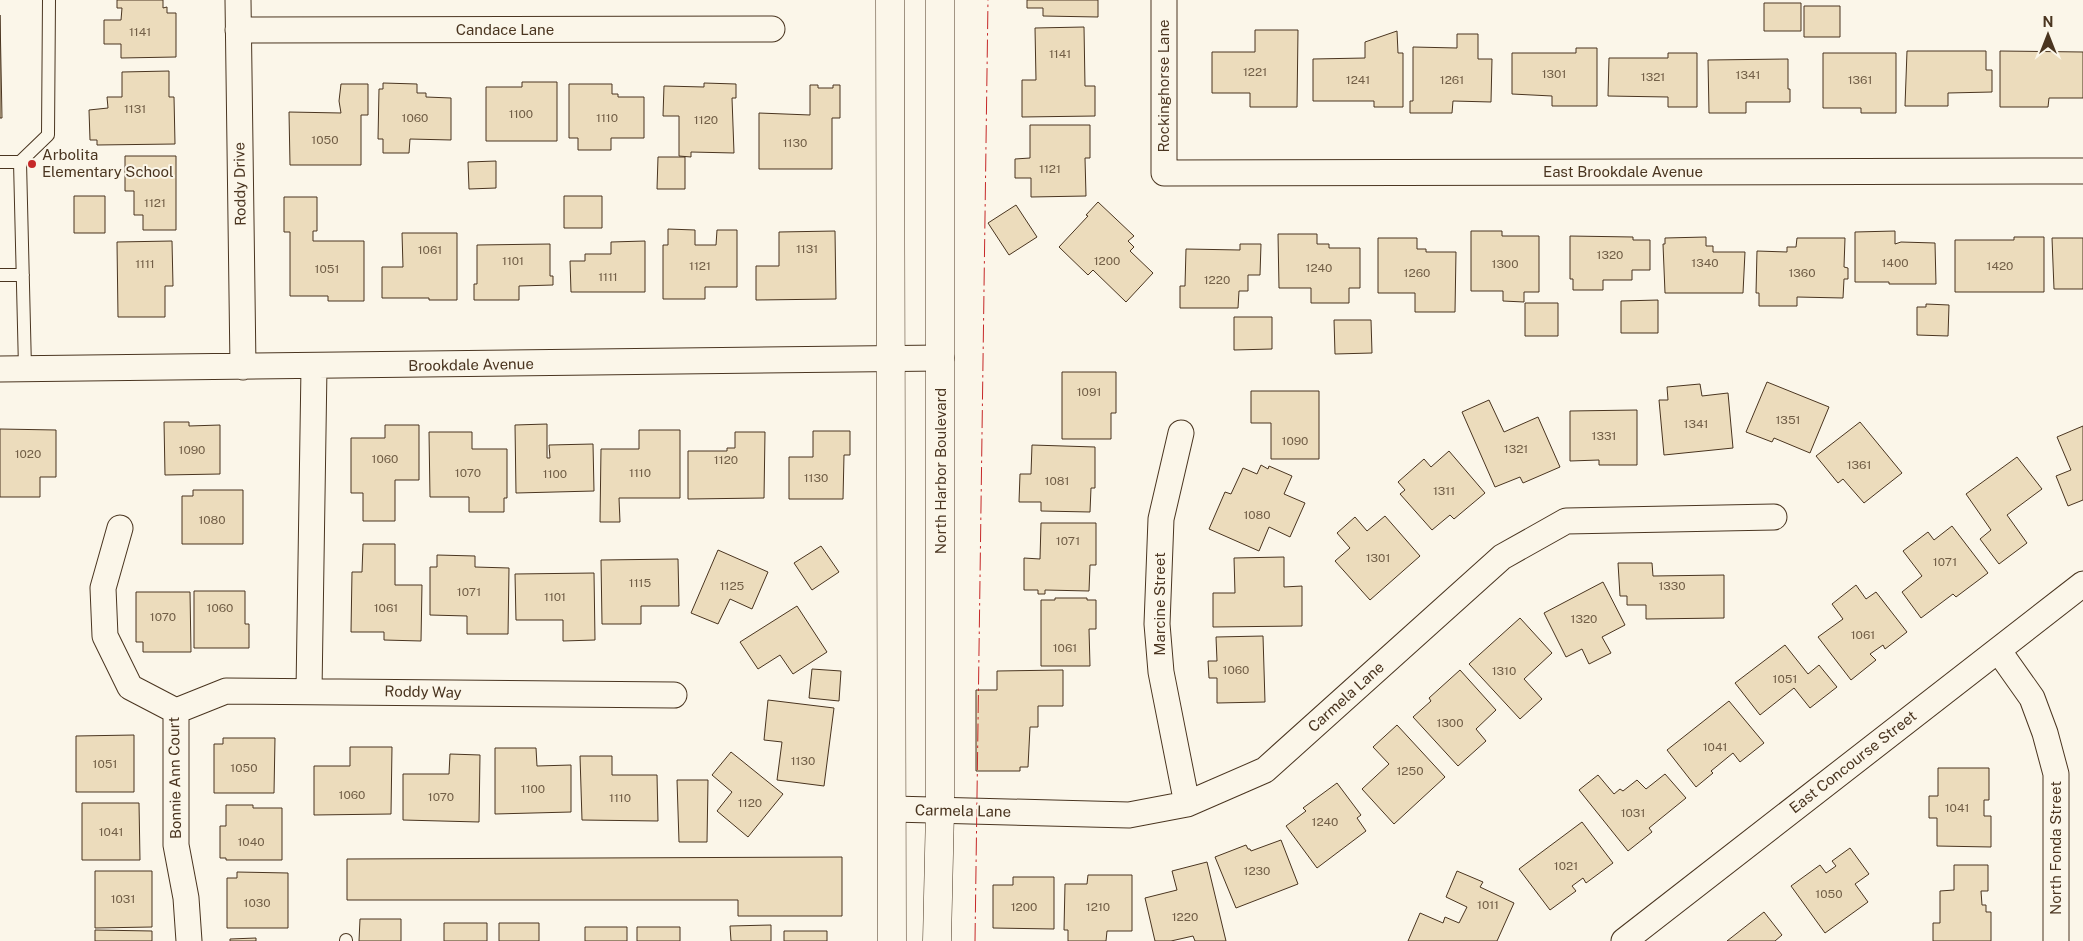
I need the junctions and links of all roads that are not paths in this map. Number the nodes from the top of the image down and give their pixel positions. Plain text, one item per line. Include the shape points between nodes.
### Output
1 (48, 0) edge
2 (238, 0) edge
3 (890, 0) edge
4 (940, 0) edge
5 (1164, 0) edge
6 (772, 29) dead end
7 (238, 30) junction
8 (0, 162) edge
9 (20, 162) junction
10 (2083, 171) edge
11 (1164, 173) joint
12 (0, 275) edge
13 (23, 275) junction
14 (941, 358) junction
15 (891, 359) junction
16 (243, 367) junction
17 (314, 367) junction
18 (25, 368) junction
19 (0, 369) edge
20 (1181, 433) dead end
21 (1774, 517) dead end
22 (120, 528) dead end
23 (2083, 584) edge
24 (1998, 650) junction
25 (309, 691) junction
26 (674, 695) dead end
27 (176, 711) junction
28 (1187, 804) junction
29 (892, 809) junction
30 (940, 810) junction
31 (189, 941) edge
32 (892, 941) edge
33 (937, 941) edge
34 (1624, 941) edge
35 (2056, 941) edge

1 - 9 lane via 48,135
2 - 7 street, Roddy Drive
3 - 15 main road
4 - 14 main road, North Harbor Boulevard
5 - 11 street, Rockinghorse Lane
6 - 7 street, Candace Lane
7 - 16 street, Roddy Drive
8 - 9 lane
9 - 13 lane
10 - 11 street, East Brookdale Avenue
12 - 13 lane
13 - 18 lane
14 - 15 street, Brookdale Avenue
14 - 30 main road, North Harbor Boulevard
15 - 17 street, Brookdale Avenue
15 - 29 main road
16 - 17 street, Brookdale Avenue
16 - 18 street, Brookdale Avenue
17 - 25 street
18 - 19 street, Brookdale Avenue
20 - 28 street, Marcine Street via 1161,519 1157,624 1161,672
21 - 28 street, Carmela Lane via 1566,521 1502,557 1265,770
22 - 27 street, Bonnie Ann Court via 104,588 105,636 130,687
23 - 24 street, East Concourse Street
24 - 34 street, East Concourse Street
24 - 35 street, North Fonda Street via 2032,698 2056,774
25 - 26 street, Roddy Way
25 - 27 street, Roddy Way via 226,691
27 - 31 street, Bonnie Ann Court via 176,845 186,898
28 - 30 street, Carmela Lane via 1129,815
29 - 30 street, Carmela Lane
29 - 32 main road
30 - 33 main road, North Harbor Boulevard

